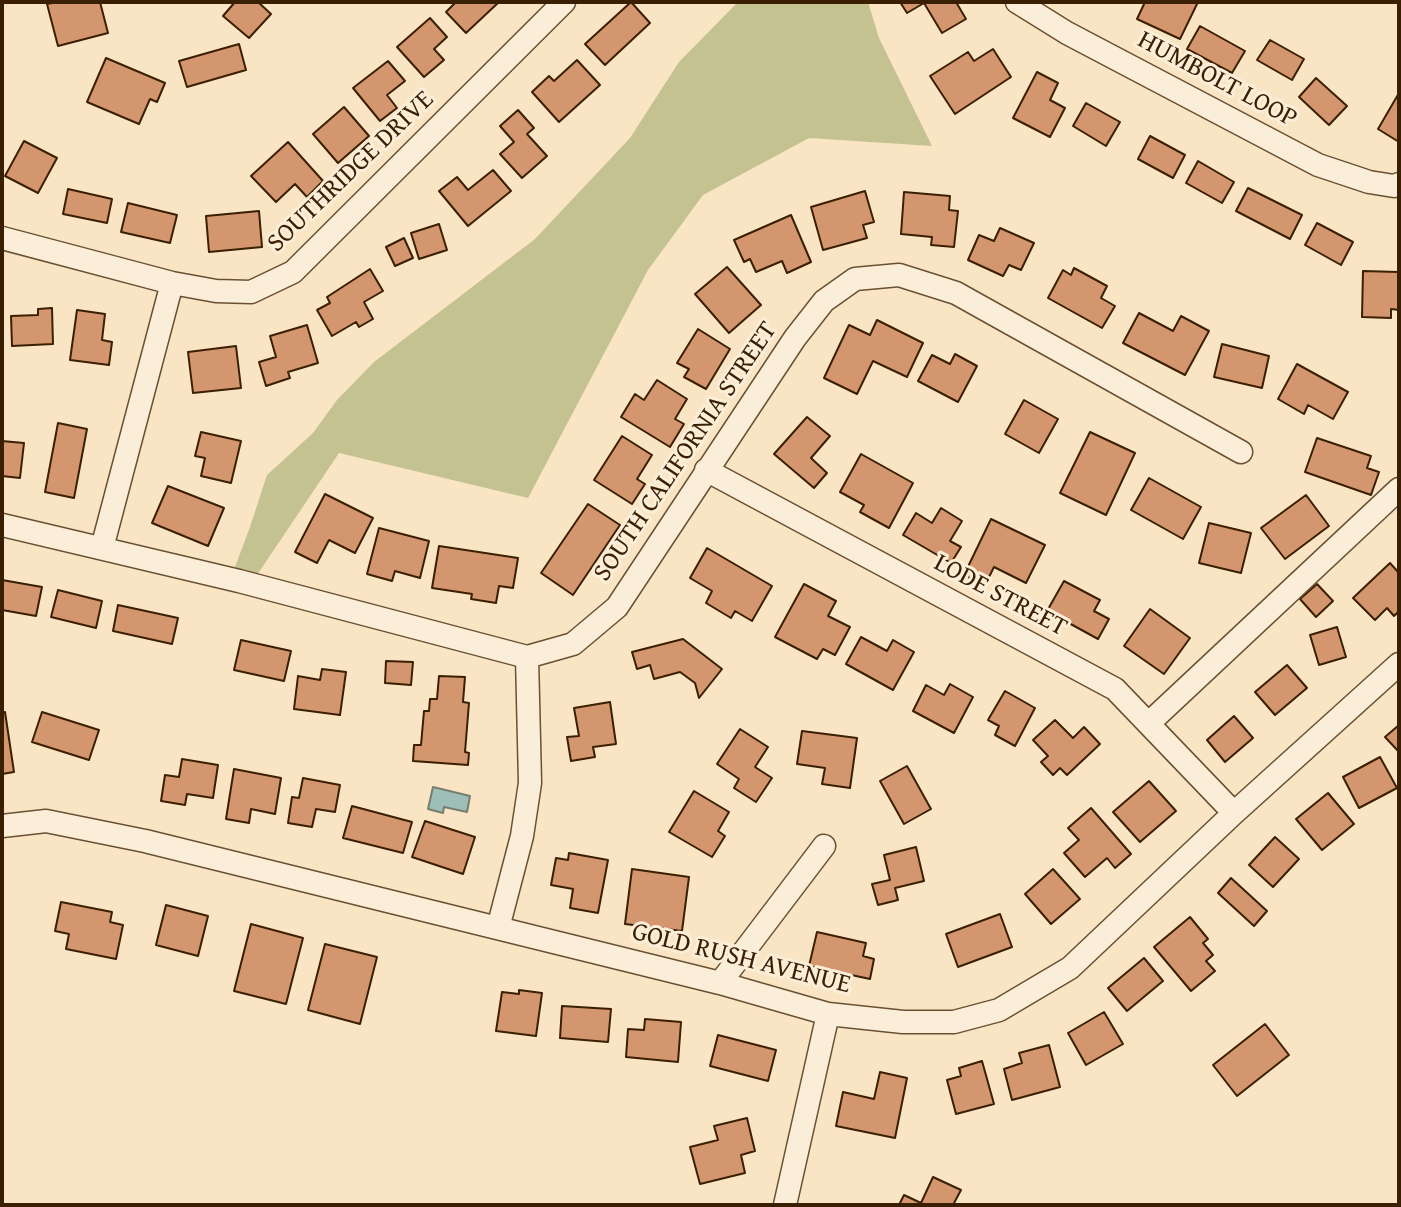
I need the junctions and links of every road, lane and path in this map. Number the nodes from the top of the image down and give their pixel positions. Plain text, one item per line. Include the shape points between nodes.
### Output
1 (564, 2) edge
2 (1017, 2) edge
3 (1399, 184) edge
4 (2, 238) edge
5 (172, 283) junction
6 (1241, 452) dead end
7 (706, 470) junction
8 (1399, 489) edge
9 (2, 525) edge
10 (102, 548) junction
11 (527, 657) junction
12 (1399, 664) edge
13 (1149, 723) junction
14 (1234, 813) junction
15 (2, 826) edge
16 (824, 846) dead end
17 (498, 928) junction
18 (720, 983) junction
19 (828, 1014) junction
20 (785, 1205) edge

1 - 5 street, SOUTHRIDGE DRIVE via 293,272 251,292
2 - 3 street, HUMBOLT LOOP via 1318,165 1369,182
4 - 5 street, SOUTHRIDGE DRIVE
5 - 10 street
6 - 7 street, SOUTH CALIFORNIA STREET via 956,293 899,275 855,279 824,301
7 - 11 street, SOUTH CALIFORNIA STREET via 617,607 573,644
7 - 13 street, LODE STREET via 1115,689
8 - 13 street
9 - 10 street
10 - 11 street
11 - 17 street via 530,783
12 - 14 street, GOLD RUSH AVENUE
13 - 14 street, LODE STREET
14 - 19 street, GOLD RUSH AVENUE via 1070,968 999,1010 954,1022
15 - 17 street, GOLD RUSH AVENUE via 46,821 145,841
16 - 18 street
17 - 18 street, GOLD RUSH AVENUE
18 - 19 street, GOLD RUSH AVENUE
19 - 20 street

